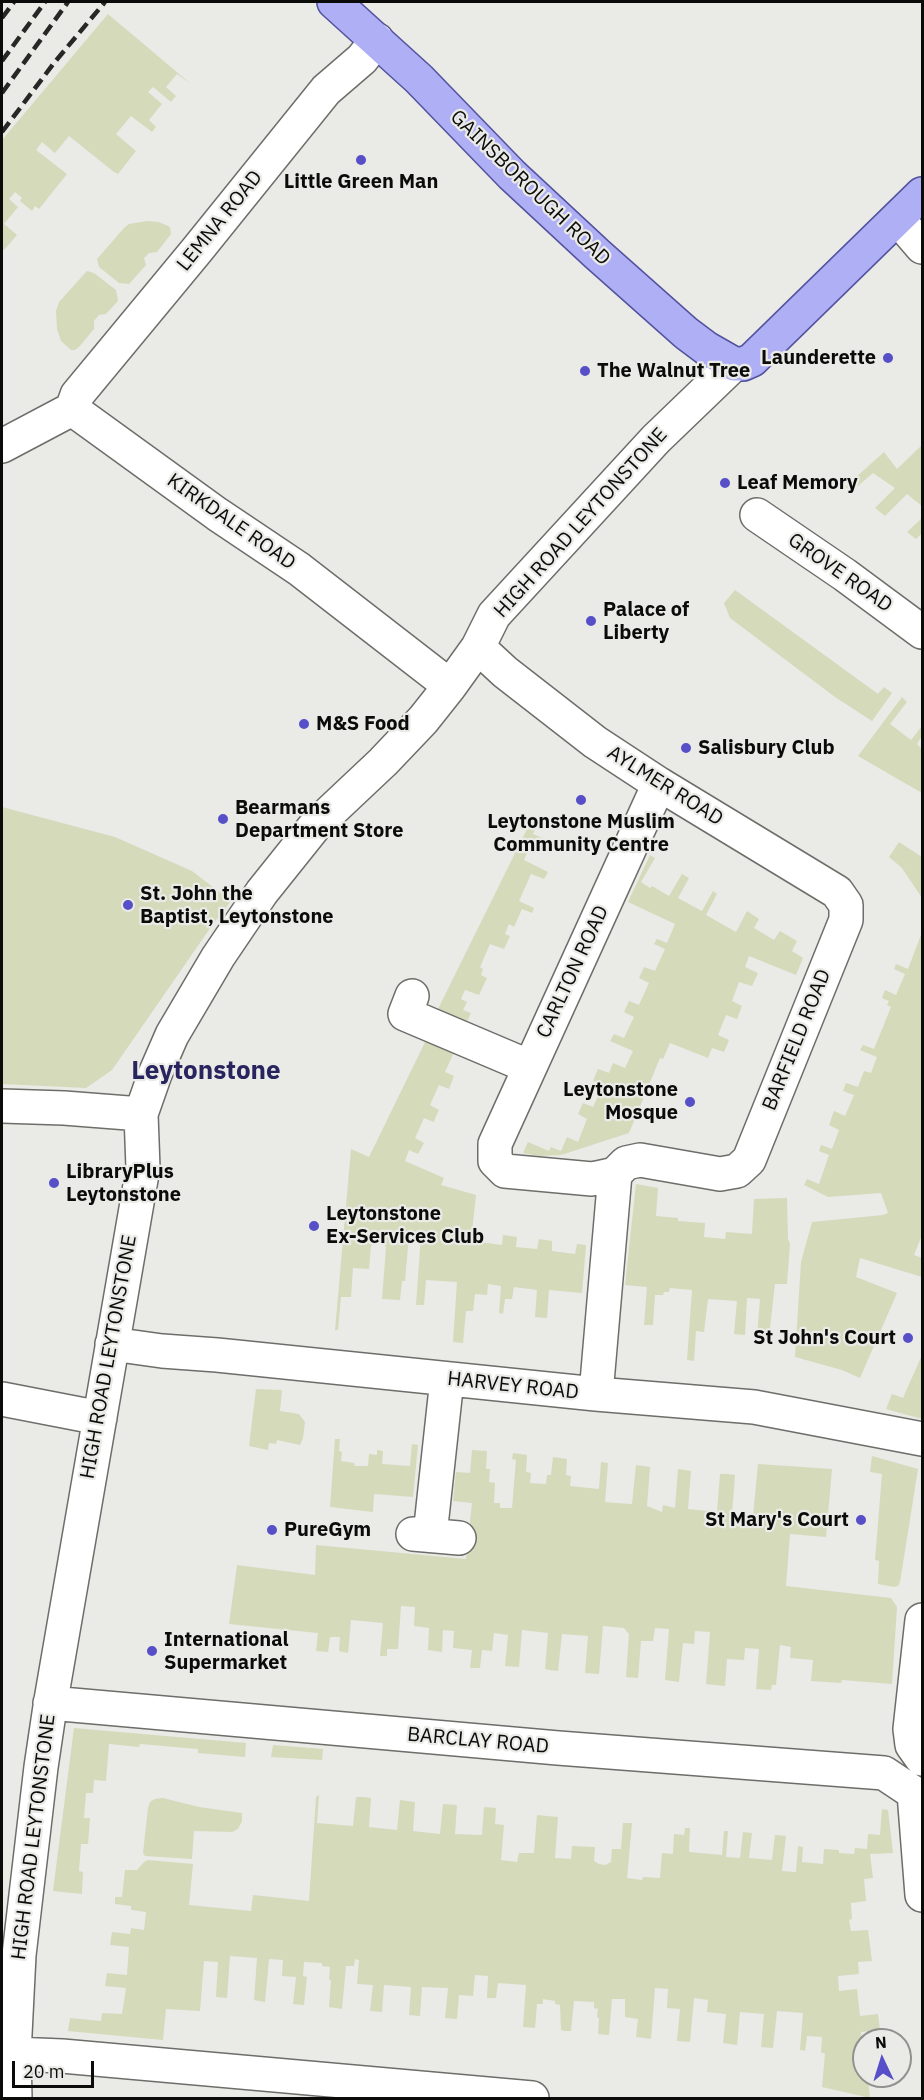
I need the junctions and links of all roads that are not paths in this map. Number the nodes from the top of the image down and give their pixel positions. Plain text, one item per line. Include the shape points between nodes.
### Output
1 (334, 2) edge
2 (377, 40) junction
3 (922, 194) edge
4 (898, 219) junction
5 (922, 247) edge
6 (734, 364) junction
7 (72, 409) junction
8 (2, 446) edge
9 (757, 515) dead end
10 (922, 632) edge
11 (478, 647) junction
12 (450, 686) junction
13 (659, 784) junction
14 (846, 920) joint
15 (412, 996) dead end
16 (530, 1067) junction
17 (2, 1106) edge
18 (141, 1114) junction
19 (615, 1174) junction
20 (112, 1344) junction
21 (447, 1379) junction
22 (596, 1394) junction
23 (2, 1399) edge
24 (100, 1418) junction
25 (918, 1438) edge
26 (434, 1536) dead end
27 (922, 1620) edge
28 (50, 1703) junction
29 (913, 1772) edge
30 (922, 1895) edge
31 (10, 2047) edge
32 (15, 2098) edge
33 (532, 2098) edge

1 - 2 main road, GAINSBOROUGH ROAD
2 - 6 main road, GAINSBOROUGH ROAD via 597,254 686,333
2 - 7 street, LEMNA ROAD via 362,59 326,90 77,395
3 - 4 main road, HIGH ROAD LEYTONSTONE
4 - 5 street
4 - 6 main road, HIGH ROAD LEYTONSTONE via 752,360
6 - 11 street, HIGH ROAD LEYTONSTONE via 656,439 494,615
7 - 8 street
7 - 12 street, KIRKDALE ROAD via 299,569
9 - 10 street, GROVE ROAD
11 - 12 street, HIGH ROAD LEYTONSTONE
11 - 13 street, AYLMER ROAD via 590,738
12 - 18 street, HIGH ROAD LEYTONSTONE via 383,762 314,827 262,892 172,1035
13 - 14 street, AYLMER ROAD via 837,892 846,905
13 - 16 street, CARLTON ROAD
14 - 19 street, BARFIELD ROAD via 749,1160 737,1171 720,1174 640,1160 626,1163
15 - 16 street via 405,1014
16 - 19 street, CARLTON ROAD via 495,1144 495,1161 506,1171 592,1179
17 - 18 street
18 - 20 street, HIGH ROAD LEYTONSTONE via 143,1168
19 - 22 street
20 - 21 street, HARVEY ROAD
20 - 24 street, HIGH ROAD LEYTONSTONE
21 - 22 street, HARVEY ROAD
21 - 26 street
22 - 25 street, HARVEY ROAD via 754,1407
23 - 24 street
24 - 28 street, HIGH ROAD LEYTONSTONE
27 - 29 street via 910,1729
28 - 29 street, BARCLAY ROAD via 546,1747
28 - 31 street, HIGH ROAD LEYTONSTONE
29 - 30 street
31 - 32 street, HIGH ROAD LEYTONSTONE
31 - 33 street via 73,2057

